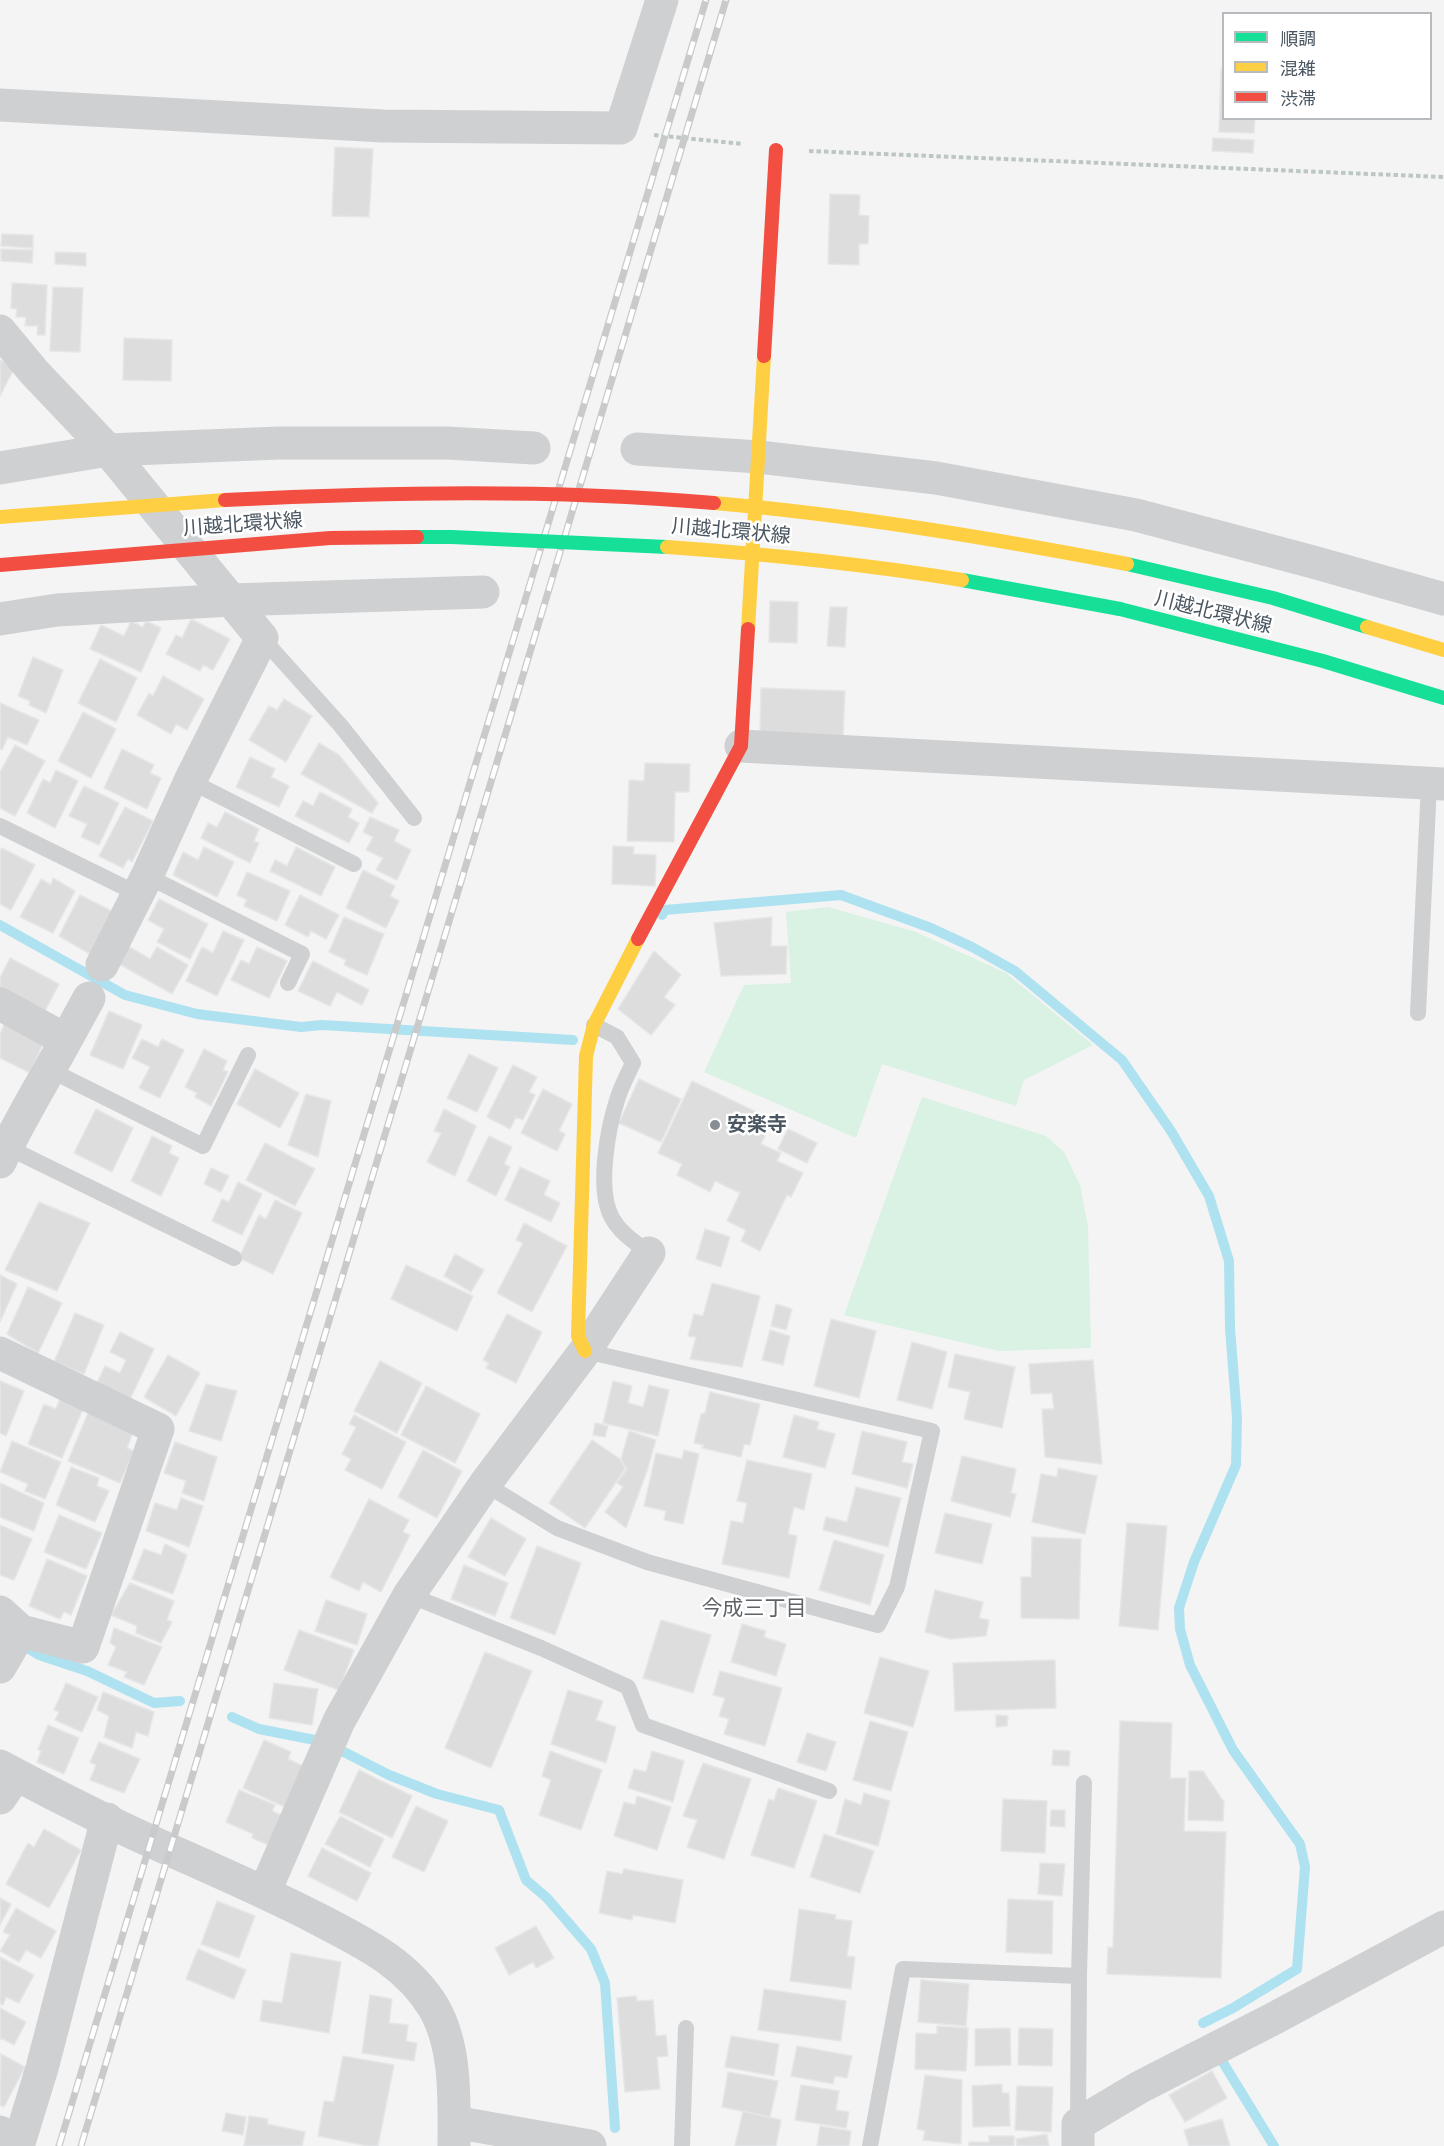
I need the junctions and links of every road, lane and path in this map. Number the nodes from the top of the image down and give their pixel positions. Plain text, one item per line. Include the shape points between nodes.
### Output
1 (662, 0) edge
2 (0, 105) edge
3 (621, 128) junction
4 (776, 150) junction
5 (1444, 177) edge
6 (0, 331) edge
7 (534, 448) dead end
8 (637, 449) dead end
9 (108, 450) junction
10 (759, 457) junction
11 (0, 468) edge
12 (0, 518) edge
13 (0, 564) edge
14 (483, 592) dead end
15 (1444, 599) edge
16 (231, 600) junction
17 (0, 619) edge
18 (262, 638) junction
19 (1444, 650) edge
20 (1444, 698) edge
21 (741, 746) junction
22 (190, 781) junction
23 (1437, 784) edge
24 (414, 818) dead end
25 (0, 826) edge
26 (354, 864) dead end
27 (143, 885) junction
28 (102, 964) dead end
29 (288, 983) dead end
30 (89, 998) dead end
31 (0, 1004) edge
32 (1418, 1013) dead end
33 (594, 1025) junction
34 (66, 1040) junction
35 (248, 1055) dead end
36 (50, 1070) junction
37 (3, 1155) edge
38 (650, 1252) joint
39 (234, 1258) dead end
40 (585, 1351) junction
41 (0, 1353) edge
42 (485, 1484) junction
43 (409, 1595) junction
44 (10, 1622) edge
45 (0, 1667) edge
46 (5, 1780) edge
47 (1084, 1783) dead end
48 (829, 1791) dead end
49 (107, 1820) junction
50 (265, 1891) junction
51 (1444, 1927) edge
52 (1079, 1976) junction
53 (686, 2028) dead end
54 (0, 2132) edge
55 (454, 2134) edge
56 (1078, 2135) edge
57 (590, 2146) edge
58 (682, 2146) edge
59 (870, 2146) edge

1 - 3 street
2 - 3 street via 383,126
3 - 4 path via 639,134
4 - 5 path
4 - 10 main road
6 - 9 street
7 - 9 street via 447,443 279,443
8 - 10 street
9 - 11 street
9 - 16 street
10 - 15 street via 936,478 1136,515
10 - 21 main road
12 - 19 main road, 川越北環状線, bridge via 113,507 331,495 453,493 630,498 772,508 905,525 1126,564 1273,598
13 - 20 main road, 川越北環状線, bridge via 330,538 475,538 769,554 899,570 1120,609
14 - 16 street
16 - 17 street via 57,610
16 - 18 street
18 - 22 street
18 - 24 lane via 341,726
21 - 23 street
21 - 33 main road
22 - 26 lane
22 - 27 street
23 - 32 lane
25 - 27 lane
27 - 28 street
27 - 29 lane via 302,954
30 - 34 street
31 - 34 street
33 - 38 lane via 617,1037 633,1063 618,1097 608,1140 604,1194 612,1218 626,1236
33 - 40 main road via 586,1056 578,1336
34 - 36 street
35 - 36 lane via 203,1146
36 - 37 street
37 - 39 lane
38 - 40 street
40 - 42 street
40 - 42 lane via 932,1431 897,1587 878,1625 647,1562 557,1528
41 - 44 street via 158,1429 83,1647
42 - 43 street
43 - 48 lane via 628,1687 644,1725
43 - 50 street via 339,1721
44 - 45 street
46 - 49 street
47 - 52 lane
49 - 50 street
49 - 54 street via 19,2143
50 - 55 street via 370,1946 422,1989 445,2031 452,2066
51 - 56 street via 1140,2087
52 - 56 lane
52 - 59 lane via 903,1969
53 - 58 lane
55 - 57 street

